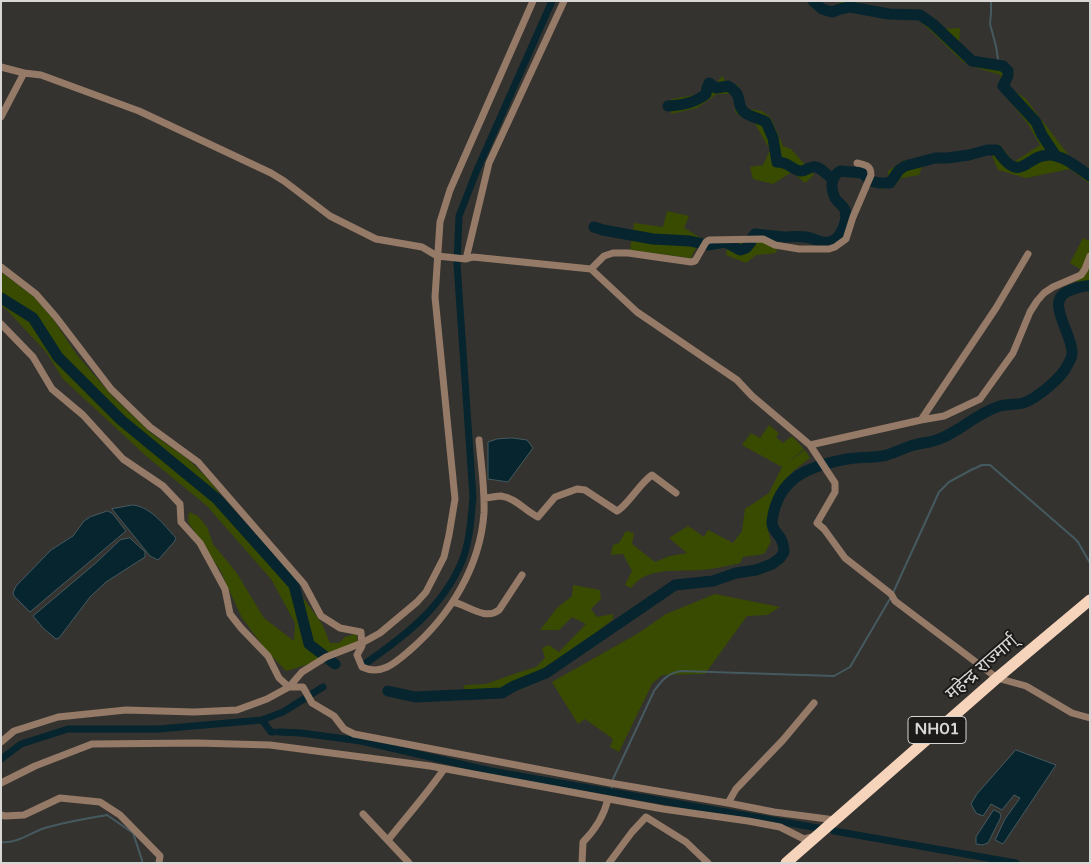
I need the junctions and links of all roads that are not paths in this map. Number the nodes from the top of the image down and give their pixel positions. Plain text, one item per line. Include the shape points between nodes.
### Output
1 (533, 1) edge
2 (564, 1) edge
3 (1, 67) edge
4 (24, 73) junction
5 (1, 116) edge
6 (857, 163) dead end
7 (1028, 254) dead end
8 (440, 256) junction
9 (1090, 256) edge
10 (462, 258) junction
11 (1, 267) edge
12 (591, 269) junction
13 (1, 324) edge
14 (922, 420) junction
15 (479, 440) dead end
16 (810, 446) junction
17 (676, 493) dead end
18 (484, 498) junction
19 (522, 575) dead end
20 (1090, 600) edge
21 (453, 602) junction
22 (362, 644) junction
23 (997, 678) junction
24 (289, 687) junction
25 (814, 703) dead end
26 (1090, 718) edge
27 (1, 742) edge
28 (444, 769) junction
29 (1, 783) edge
30 (608, 798) junction
31 (728, 803) junction
32 (364, 814) dead end
33 (1, 815) edge
34 (835, 820) junction
35 (815, 837) junction
36 (388, 840) junction
37 (159, 863) edge
38 (410, 863) edge
39 (582, 863) edge
40 (609, 863) edge
41 (708, 863) edge
42 (786, 863) edge

1 - 8 street via 450,190 440,222
2 - 10 street via 490,163
3 - 4 street
4 - 5 street
4 - 8 street via 41,75 140,111 284,181 330,216 353,228 376,238 422,247
6 - 12 street via 868,166 871,176 846,239 836,247 800,249 783,247 763,239 731,238 709,240 698,258 691,262 613,253 604,256
7 - 14 street
8 - 10 street
8 - 22 street via 436,297 455,499 449,535 444,557 426,592 380,633
9 - 14 street via 1081,275 1044,292 1037,301 1014,353 980,399 944,416
10 - 12 street
11 - 22 street via 36,294 111,389 150,427 198,462 304,584 321,616 340,628 361,632
12 - 16 street via 637,312 737,380
13 - 24 street via 33,357 52,389 83,415 123,459 163,486 180,504 181,522 209,558 225,589 230,614 268,656
14 - 16 street
15 - 18 street
16 - 23 street via 835,484 836,492 817,523 845,558
17 - 18 street via 652,475 620,510 585,490 577,489 555,497 538,517 507,498
18 - 21 street via 478,544 469,573
19 - 21 street via 494,614 484,614
20 - 23 highway, महेन्द्र राज्मार्ग् / NH01
21 - 22 street via 417,644 387,667 371,671 362,667 357,655
22 - 24 street via 326,657 302,672
23 - 26 street via 1026,686 1072,713
23 - 34 highway, महेन्द्र राज्मार्ग् / NH01
24 - 27 street via 267,700 237,710 126,710 58,717 14,731
24 - 31 street via 303,687 310,701 354,734
25 - 31 street via 736,789
28 - 29 street via 270,745 92,744 34,766
28 - 30 street
28 - 36 street
30 - 35 street via 780,827 804,839
30 - 39 street via 605,812 583,842
31 - 34 street
32 - 36 street
33 - 37 street via 24,815 60,798 100,802 120,815 160,856
34 - 35 highway, महेन्द्र राज्मार्ग् / NH01
35 - 42 highway, महेन्द्र राज्मार्ग् / NH01
36 - 38 street
40 - 41 street via 646,817 686,842

